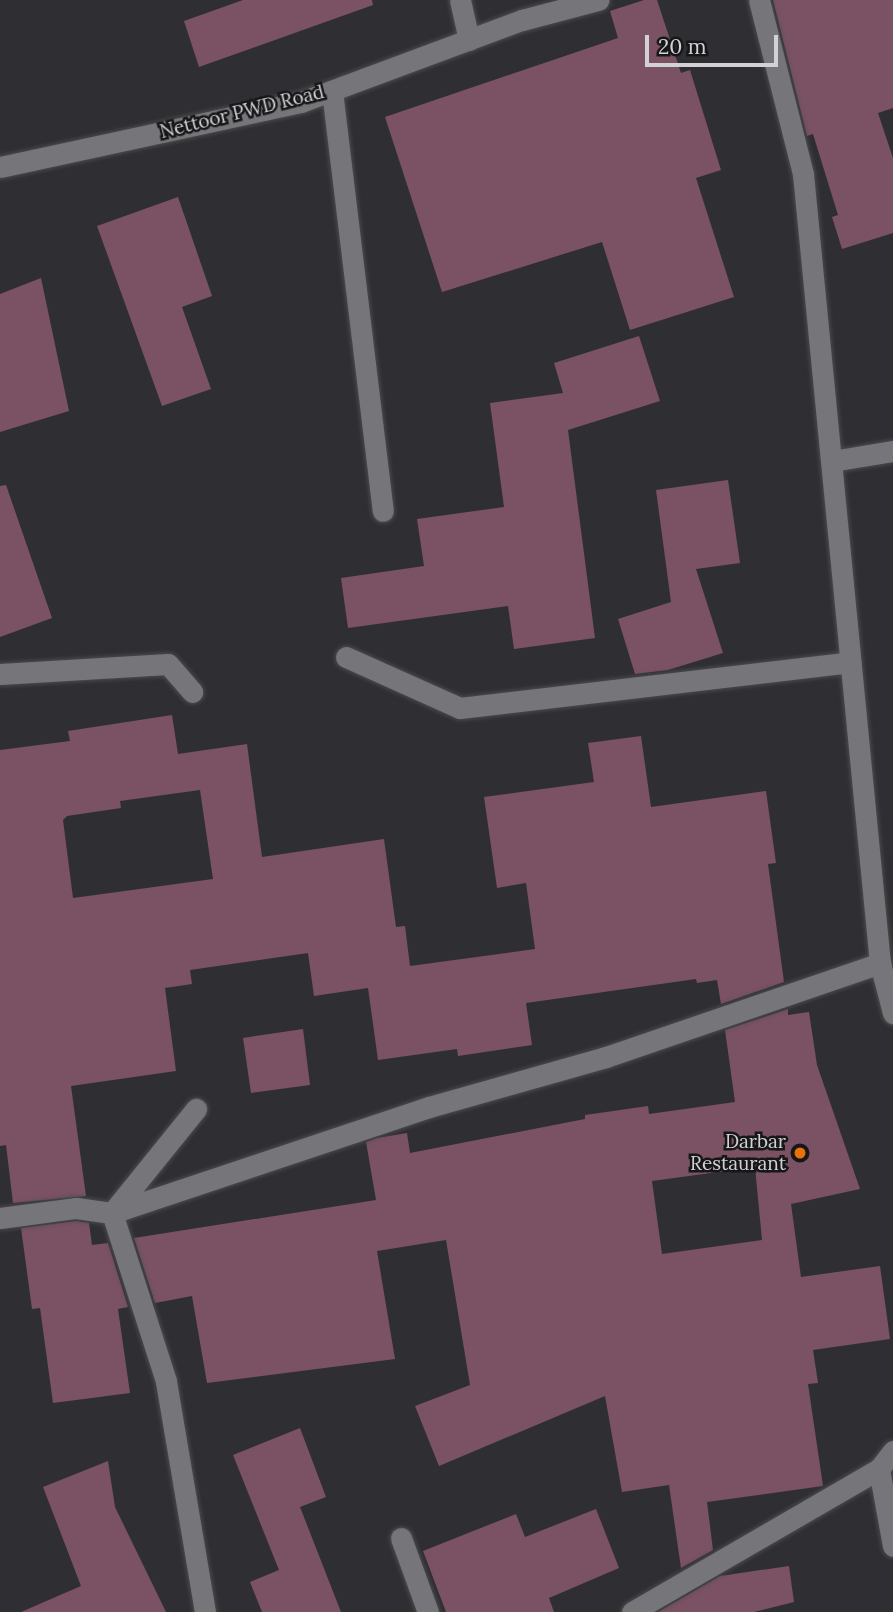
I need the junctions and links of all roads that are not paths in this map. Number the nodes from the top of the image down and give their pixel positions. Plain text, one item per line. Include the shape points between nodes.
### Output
1 (460, 0) edge
2 (598, 0) edge
3 (760, 0) edge
4 (469, 40) junction
5 (332, 91) junction
6 (0, 167) edge
7 (893, 451) edge
8 (832, 461) junction
9 (383, 511) dead end
10 (346, 657) dead end
11 (850, 662) junction
12 (0, 674) edge
13 (192, 692) dead end
14 (880, 962) junction
15 (893, 1013) edge
16 (196, 1109) dead end
17 (112, 1213) junction
18 (0, 1218) edge
19 (893, 1451) edge
20 (880, 1469) junction
21 (401, 1538) dead end
22 (893, 1546) edge
23 (205, 1612) edge
24 (429, 1612) edge
25 (632, 1612) edge

1 - 4 street
2 - 4 street, Nettoor PWD Road
3 - 8 street via 803,174
4 - 5 street, Nettoor PWD Road
5 - 6 street, Nettoor PWD Road via 302,102
5 - 9 street
7 - 8 street
8 - 11 street
10 - 11 street via 460,708
11 - 14 street
12 - 13 street via 168,664
14 - 15 street
14 - 17 street via 606,1057 429,1107
16 - 17 street
17 - 18 street via 76,1208
17 - 23 street via 166,1381
19 - 20 street
20 - 22 street
20 - 25 street
21 - 24 street

